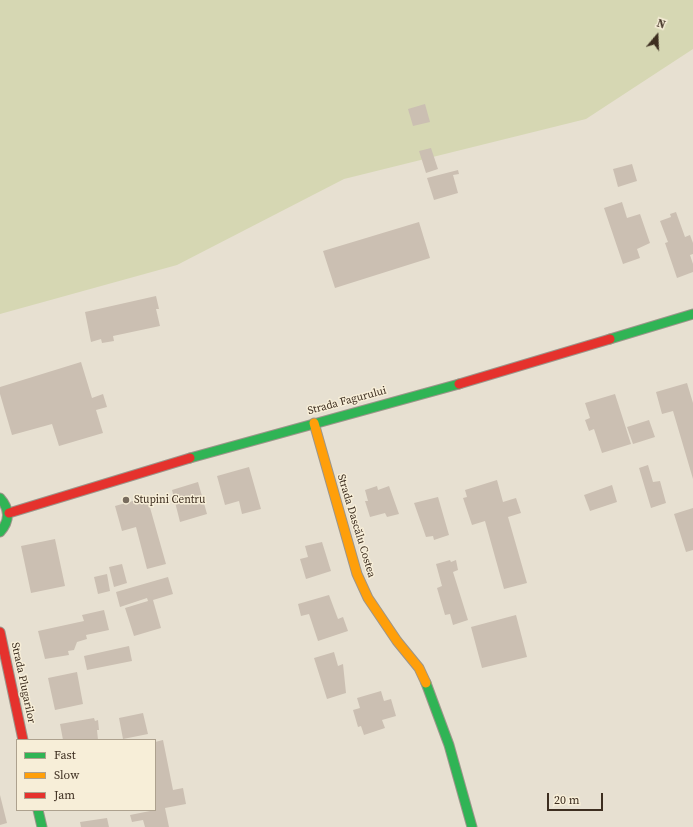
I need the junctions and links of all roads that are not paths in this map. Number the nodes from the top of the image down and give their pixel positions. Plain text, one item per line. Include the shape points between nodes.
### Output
1 (693, 314) edge
2 (314, 422) junction
3 (0, 498) edge
4 (8, 513) junction
5 (0, 532) edge
6 (0, 632) edge
7 (23, 739) edge
8 (38, 811) edge
9 (42, 827) edge
10 (472, 827) edge

1 - 2 street, Strada Fagurului via 490,374
2 - 4 street, Strada Fagurului
2 - 10 street, Strada Dascălu Costea via 357,574 368,598 419,668 449,745
3 - 4 street
4 - 5 street via 7,524
6 - 7 street, Strada Plugarilor
8 - 9 street

